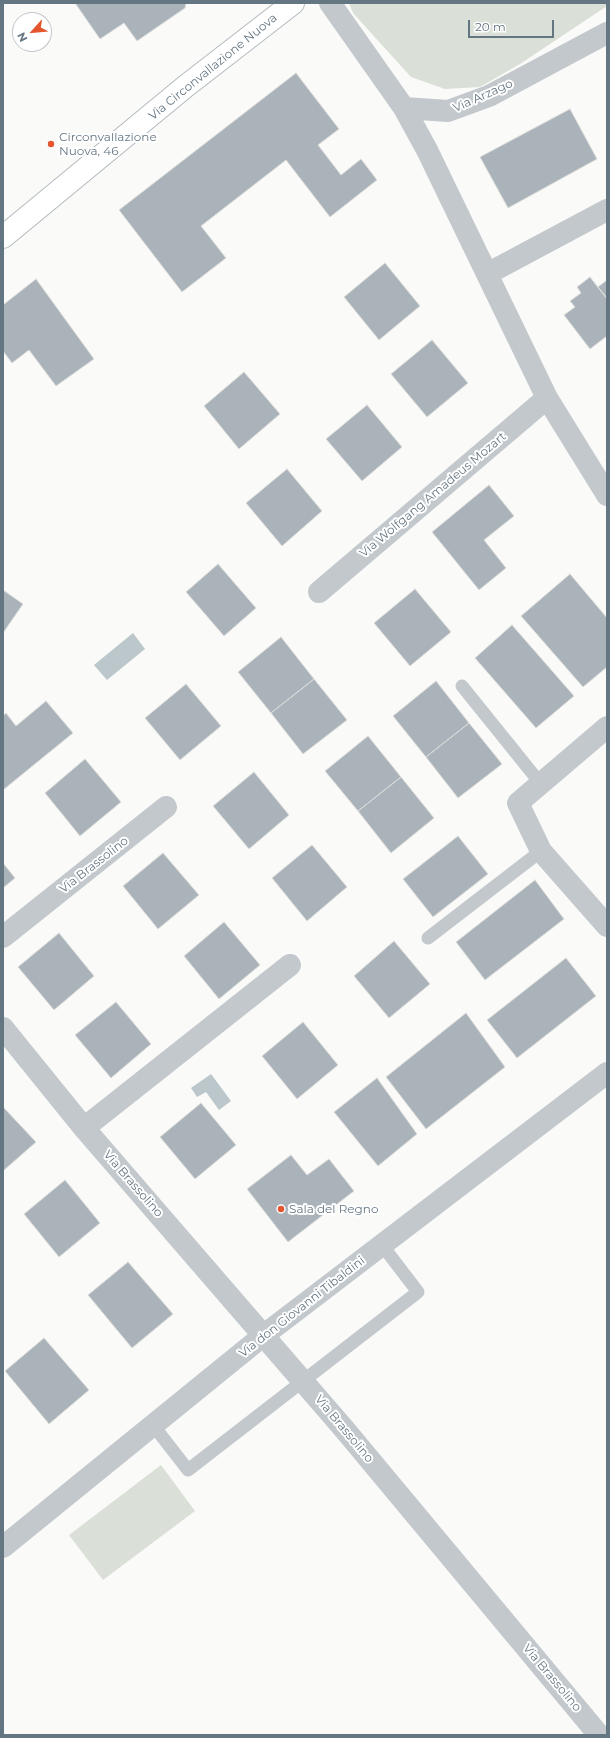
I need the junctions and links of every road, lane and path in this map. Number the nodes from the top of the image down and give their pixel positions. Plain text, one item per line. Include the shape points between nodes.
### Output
1 (293, 3) edge
2 (330, 3) edge
3 (607, 33) edge
4 (404, 108) junction
5 (607, 210) edge
6 (3, 237) edge
7 (487, 274) junction
8 (547, 398) junction
9 (607, 494) edge
10 (319, 592) dead end
11 (462, 686) dead end
12 (607, 727) edge
13 (541, 784) junction
14 (166, 807) dead end
15 (541, 851) junction
16 (607, 926) edge
17 (3, 937) edge
18 (428, 938) dead end
19 (290, 964) dead end
20 (3, 1028) edge
21 (607, 1073) edge
22 (84, 1128) junction
23 (382, 1245) junction
24 (264, 1336) junction
25 (303, 1381) junction
26 (154, 1425) junction
27 (3, 1547) edge
28 (599, 1735) edge

1 - 6 main road, Via Circonvallazione Nuova via 186,86
2 - 4 street
3 - 4 street, Via Arzago via 489,96 448,112
4 - 7 street
5 - 7 street
7 - 8 street
8 - 9 street
8 - 10 street, Via Wolfgang Amadeus Mozart
11 - 13 lane
12 - 13 street
13 - 15 street via 518,803
14 - 17 street, Via Brassolino
15 - 16 street
15 - 18 lane
19 - 22 street
20 - 22 street, Via Brassolino
21 - 23 street, Via don Giovanni Tibaldini
22 - 24 street, Via Brassolino
23 - 24 street, Via don Giovanni Tibaldini
23 - 25 lane via 418,1292
24 - 25 street, Via Brassolino
24 - 26 street, Via don Giovanni Tibaldini
25 - 26 lane via 188,1470
25 - 28 street, Via Brassolino
26 - 27 street, Via don Giovanni Tibaldini

